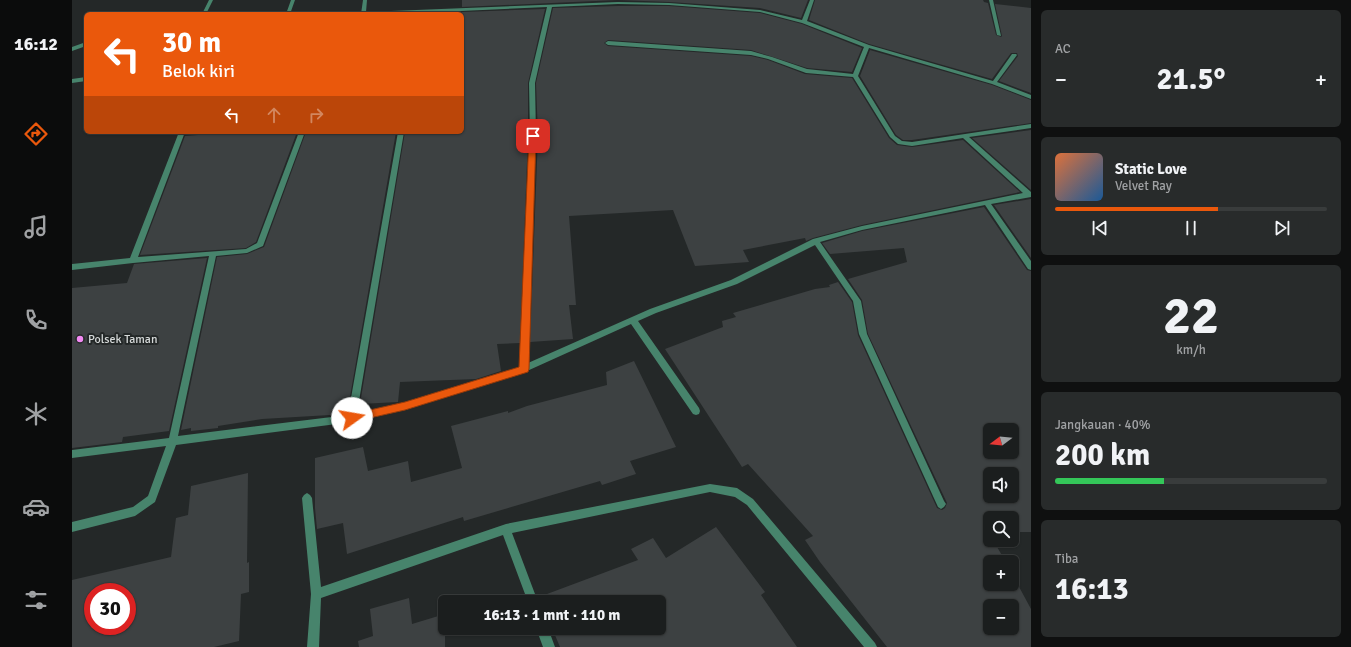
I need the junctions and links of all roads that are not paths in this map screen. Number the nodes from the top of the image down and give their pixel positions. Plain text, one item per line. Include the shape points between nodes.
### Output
1 (212, 0) edge
2 (293, 0) edge
3 (365, 0) edge
4 (812, 0) edge
5 (991, 0) edge
6 (550, 5) junction
7 (205, 12) edge
8 (289, 12) edge
9 (363, 12) edge
10 (405, 12) edge
11 (804, 22) junction
12 (999, 34) dead end
13 (608, 43) dead end
14 (84, 45) edge
15 (867, 46) junction
16 (72, 48) edge
17 (1014, 55) dead end
18 (855, 76) junction
19 (84, 79) edge
20 (72, 81) edge
21 (994, 83) junction
22 (1031, 97) edge
23 (1031, 126) edge
24 (181, 134) edge
25 (301, 134) edge
26 (401, 134) edge
27 (964, 136) junction
28 (1030, 194) edge
29 (987, 204) junction
30 (816, 241) junction
31 (213, 255) junction
32 (133, 260) junction
33 (72, 267) edge
34 (1031, 267) edge
35 (633, 321) junction
36 (524, 369) junction
37 (696, 411) dead end
38 (352, 418) junction
39 (173, 440) junction
40 (72, 454) edge
41 (307, 498) dead end
42 (941, 504) dead end
43 (72, 526) edge
44 (506, 529) junction
45 (316, 594) junction
46 (530, 595) edge
47 (545, 635) edge
48 (313, 647) edge
49 (549, 647) edge
50 (872, 647) edge

1 - 7 street
2 - 8 street
3 - 9 street
4 - 11 street
5 - 12 street
6 - 10 street
6 - 11 street via 618,3 719,7 760,10
6 - 36 street via 532,83 533,136
11 - 15 street
13 - 18 street via 751,53 806,71
14 - 16 street
15 - 18 street
15 - 21 street
17 - 21 street
18 - 27 street via 896,141 912,144
19 - 20 street
21 - 22 street
23 - 27 street
24 - 32 street
25 - 31 street via 260,244 247,251
26 - 38 street
27 - 28 street
28 - 29 street
29 - 30 street via 862,228
29 - 34 street
30 - 35 street via 734,282 653,311
30 - 42 street via 857,301 863,334
31 - 32 street
31 - 39 street
32 - 33 street
35 - 36 street
35 - 37 street
36 - 38 street via 405,406
38 - 39 street
39 - 40 street
39 - 43 street via 152,499 136,511
41 - 45 street
44 - 45 street
44 - 46 street
44 - 50 street via 710,488 737,493 750,502
45 - 48 street
47 - 49 street

